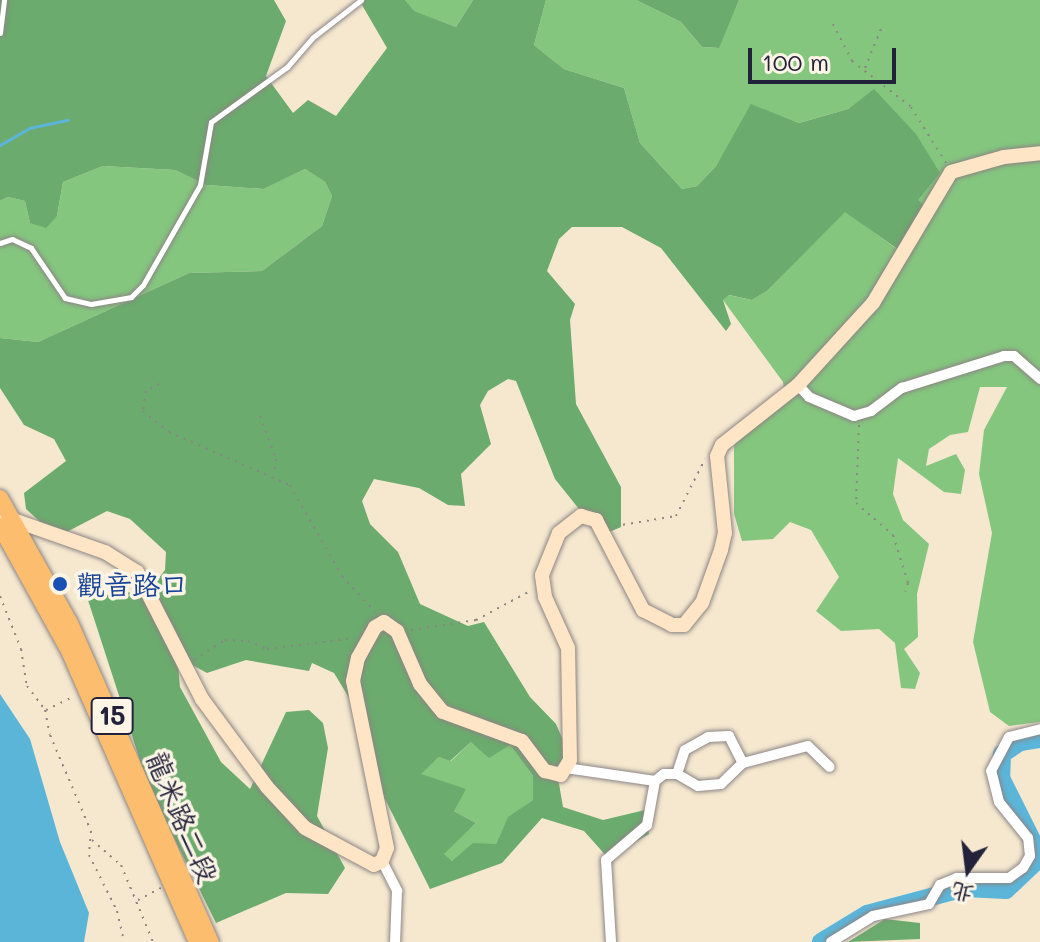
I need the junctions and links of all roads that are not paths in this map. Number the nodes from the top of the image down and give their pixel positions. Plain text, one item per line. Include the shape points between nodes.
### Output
1 (4, 0) edge
2 (361, 0) edge
3 (0, 33) edge
4 (1040, 153) edge
5 (0, 243) edge
6 (1040, 379) edge
7 (798, 385) junction
8 (0, 498) edge
9 (3, 520) edge
10 (1040, 729) edge
11 (743, 763) junction
12 (830, 767) dead end
13 (566, 768) junction
14 (677, 774) junction
15 (655, 781) junction
16 (382, 861) junction
17 (197, 942) edge
18 (211, 942) edge
19 (395, 942) edge
20 (611, 942) edge
21 (831, 942) edge

1 - 3 lane
2 - 5 lane via 312,38 287,67 211,122 200,185 131,297 91,304 65,298 31,248 12,239
4 - 7 street via 951,172 873,303
6 - 7 street via 1014,356 1004,356 902,388 859,416 838,413
7 - 13 street via 729,436 717,456 725,533 702,603 684,625 672,625 643,610 600,527 589,516 571,521 548,556 543,583 568,648
8 - 9 main road, 龍米路二段 / 15
9 - 16 street via 105,552 137,572 186,670 229,739 305,828 360,862
9 - 17 main road, 龍米路二段 / 15 via 87,691
9 - 18 main road, 龍米路二段 / 15 via 82,647
10 - 21 street via 1009,737 997,750 991,771 999,802 1028,838 1030,856 1023,868 997,880 957,878 930,898 873,916
11 - 12 street via 808,746
11 - 14 street via 721,784 698,786
11 - 14 street via 729,736 708,737 685,750
13 - 15 street
13 - 16 street via 554,777 522,741 443,712 420,684 397,631 384,622 367,640 353,681 385,835
14 - 15 street
15 - 20 street via 647,825 606,860
16 - 19 street via 397,891

